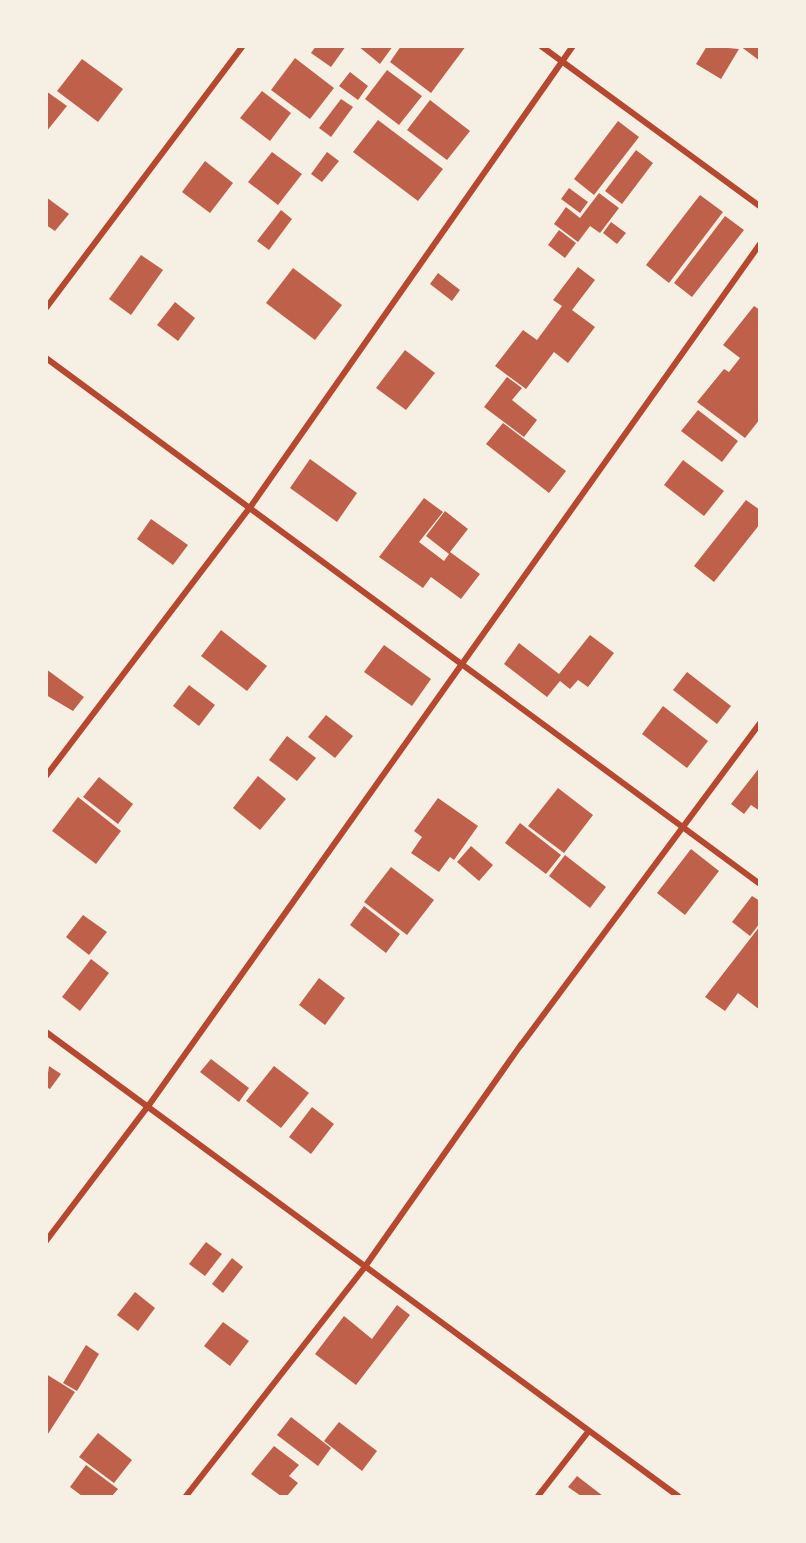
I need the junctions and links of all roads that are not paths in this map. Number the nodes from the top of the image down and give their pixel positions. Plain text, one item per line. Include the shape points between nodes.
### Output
1 (243, 46) edge
2 (541, 46) edge
3 (573, 46) edge
4 (562, 63) junction
5 (759, 206) edge
6 (759, 244) edge
7 (46, 308) edge
8 (46, 358) edge
9 (249, 509) junction
10 (464, 664) junction
11 (759, 723) edge
12 (46, 776) edge
13 (681, 827) junction
14 (759, 884) edge
15 (46, 1032) edge
16 (149, 1105) junction
17 (46, 1241) edge
18 (364, 1268) junction
19 (588, 1432) junction
20 (186, 1497) edge
21 (538, 1497) edge
22 (678, 1497) edge

1 - 7 street
2 - 4 street
3 - 4 street
4 - 5 street
4 - 9 street
6 - 10 street
8 - 9 street
9 - 10 street
9 - 12 street
10 - 13 street
10 - 16 street
11 - 13 street
13 - 14 street
13 - 18 street
15 - 16 street
16 - 17 street
16 - 18 street
18 - 19 street
18 - 20 street
19 - 21 street
19 - 22 street

